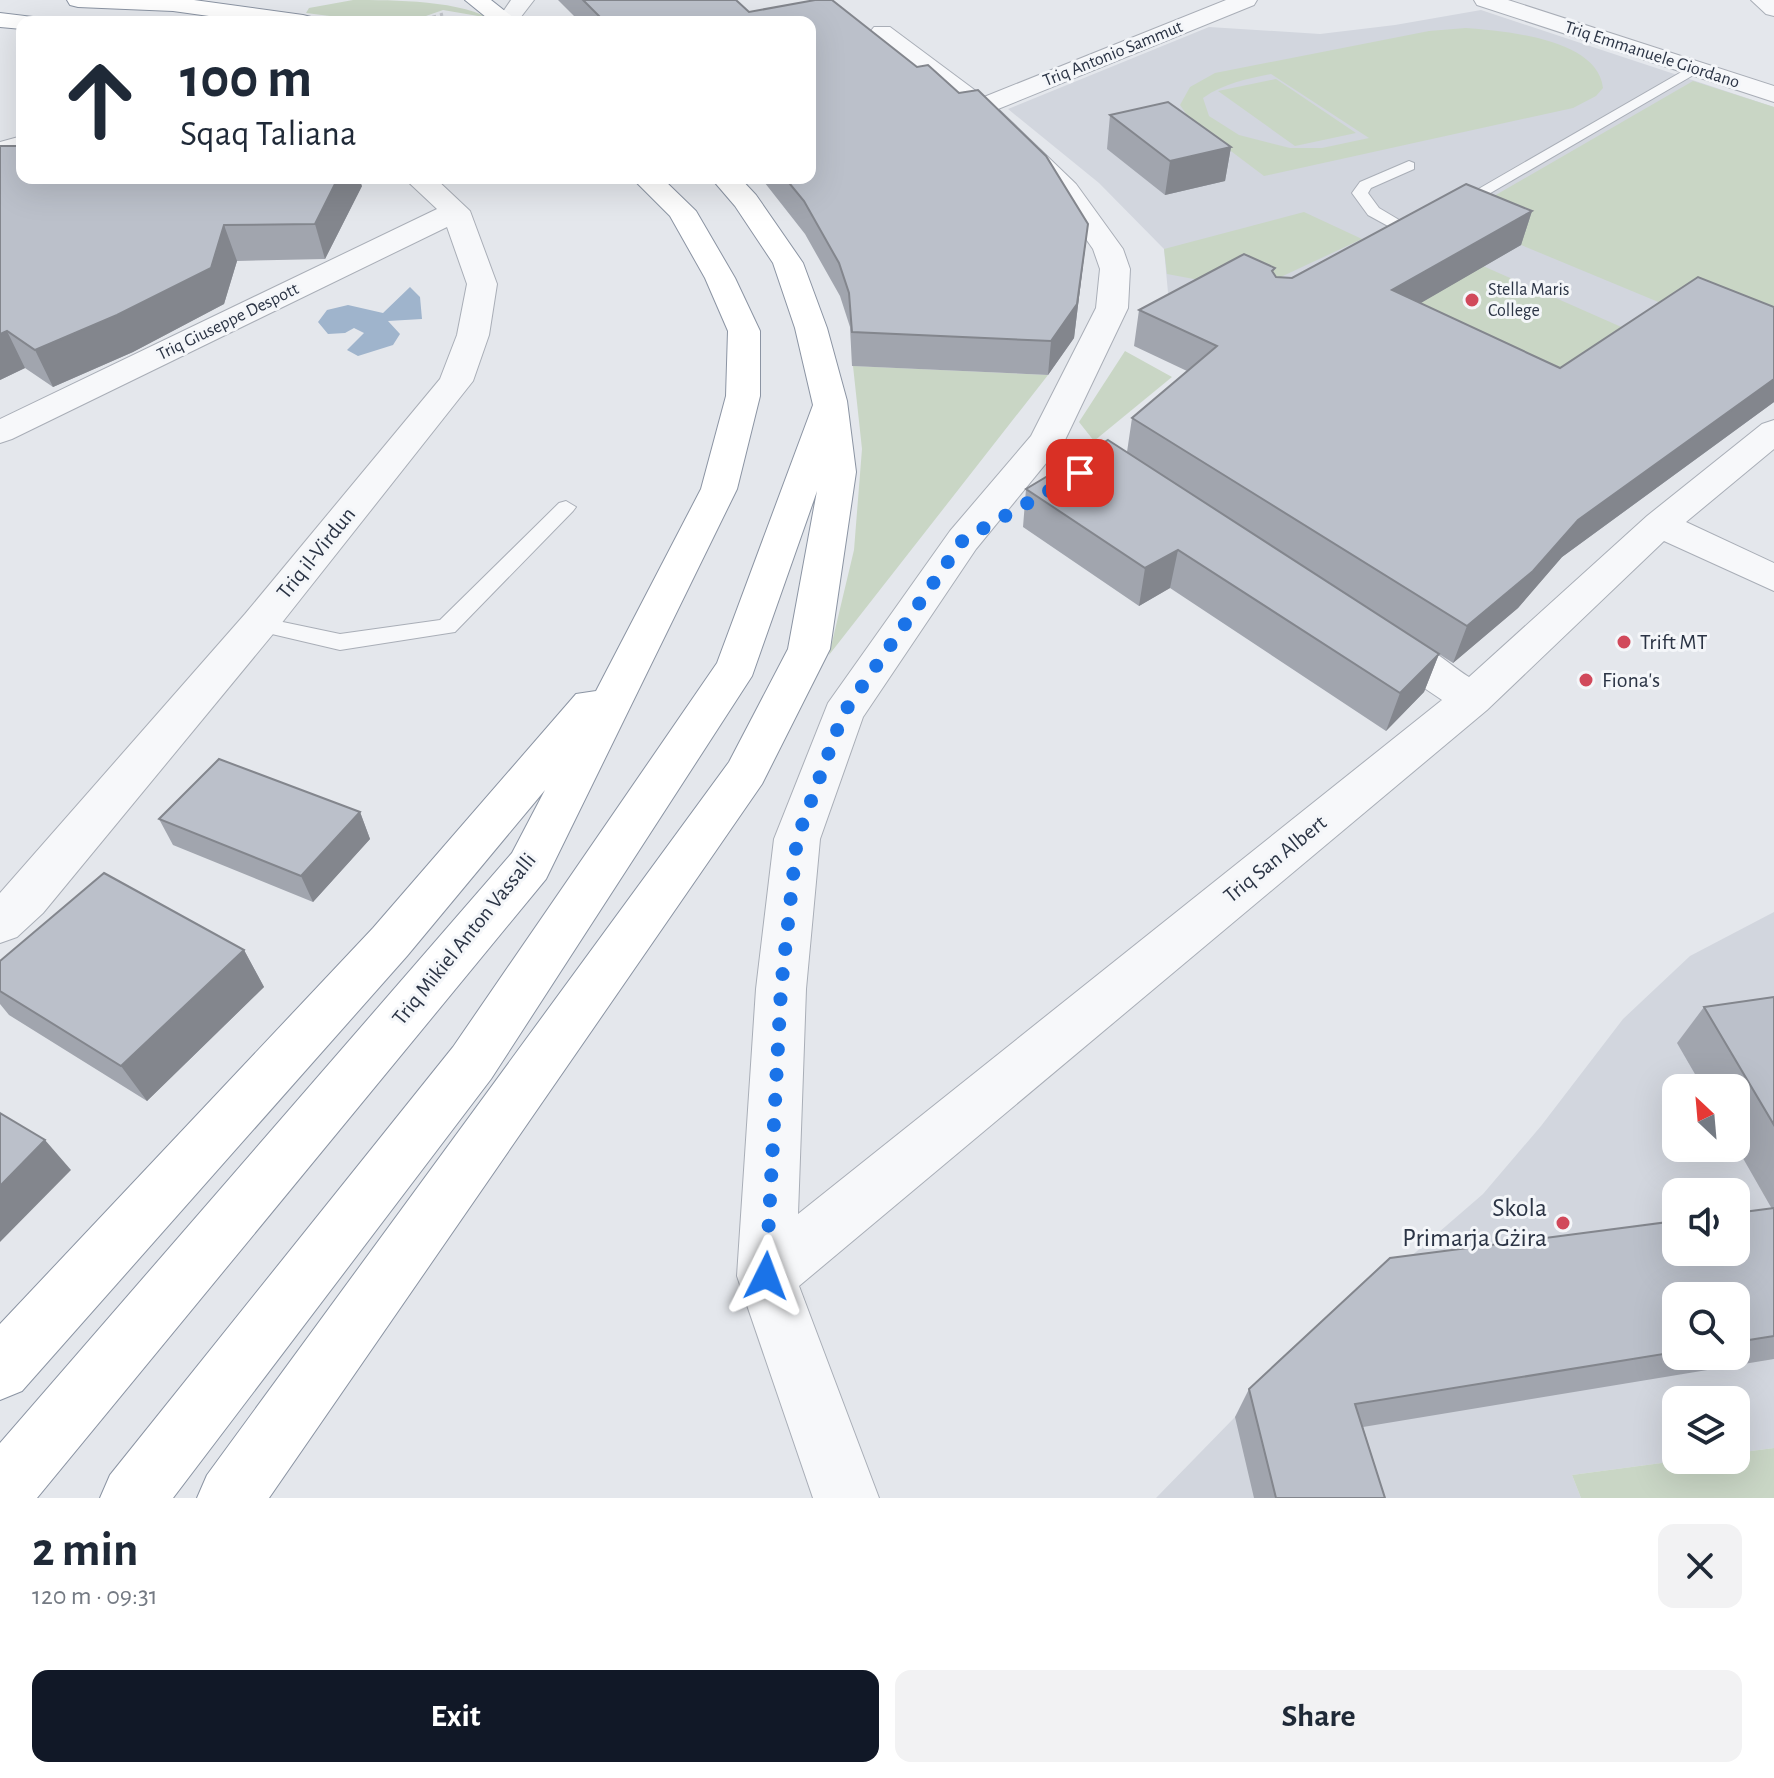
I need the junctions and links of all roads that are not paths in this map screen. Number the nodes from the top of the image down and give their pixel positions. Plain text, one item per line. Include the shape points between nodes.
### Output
1 (78, 0) edge
2 (271, 0) edge
3 (476, 0) edge
4 (523, 0) edge
5 (1246, 0) edge
6 (1485, 0) edge
7 (1762, 0) edge
8 (173, 4) junction
9 (1774, 9) edge
10 (260, 16) edge
11 (500, 16) edge
12 (511, 16) edge
13 (882, 32) dead end
14 (1695, 70) junction
15 (1774, 94) edge
16 (981, 107) junction
17 (1409, 166) dead end
18 (425, 184) edge
19 (653, 184) edge
20 (730, 184) edge
21 (456, 211) junction
22 (830, 401) junction
23 (1774, 431) edge
24 (0, 432) edge
25 (1053, 489) edge
26 (566, 507) dead end
27 (1660, 524) junction
28 (963, 540) junction
29 (1774, 578) edge
30 (1353, 622) edge
31 (259, 624) junction
32 (634, 655) junction
33 (1472, 699) junction
34 (9, 909) edge
35 (766, 1276) junction
36 (0, 1369) edge
37 (0, 1492) edge
38 (133, 1498) edge
39 (230, 1498) edge
40 (846, 1498) edge

1 - 8 highway
2 - 8 highway
3 - 11 highway
4 - 12 street
5 - 16 street, Triq Antonio Sammut
6 - 14 street, Triq Emmanuele Giordano
7 - 9 street
8 - 10 highway
13 - 16 street
14 - 15 street, Triq Emmanuele Giordano
14 - 17 lane via 1416,229 1369,208 1360,193 1365,185
16 - 28 street via 1066,190 1108,249 1115,269 1112,308 1047,440
18 - 21 street, Triq il-Virdun
19 - 32 highway, Triq Mikiel Anton Vassalli via 682,211 744,331 743,396 719,489
20 - 22 highway via 788,263
21 - 24 street, Triq Giuseppe Despott
21 - 31 street, Triq il-Virdun via 482,284 473,335 456,381
22 - 38 highway via 737,666 472,1063
22 - 39 highway via 838,472 809,649 746,772
23 - 27 street, Triq San Albert
25 - 28 street
26 - 31 lane via 447,627 340,642
27 - 29 street
27 - 33 street, Triq San Albert
28 - 35 street via 843,714 797,839 781,989
30 - 33 street
31 - 34 street, Triq il-Virdun
32 - 36 highway via 390,942
32 - 37 highway, Triq Mikiel Anton Vassalli via 529,866
33 - 35 street, Triq San Albert
35 - 40 street

